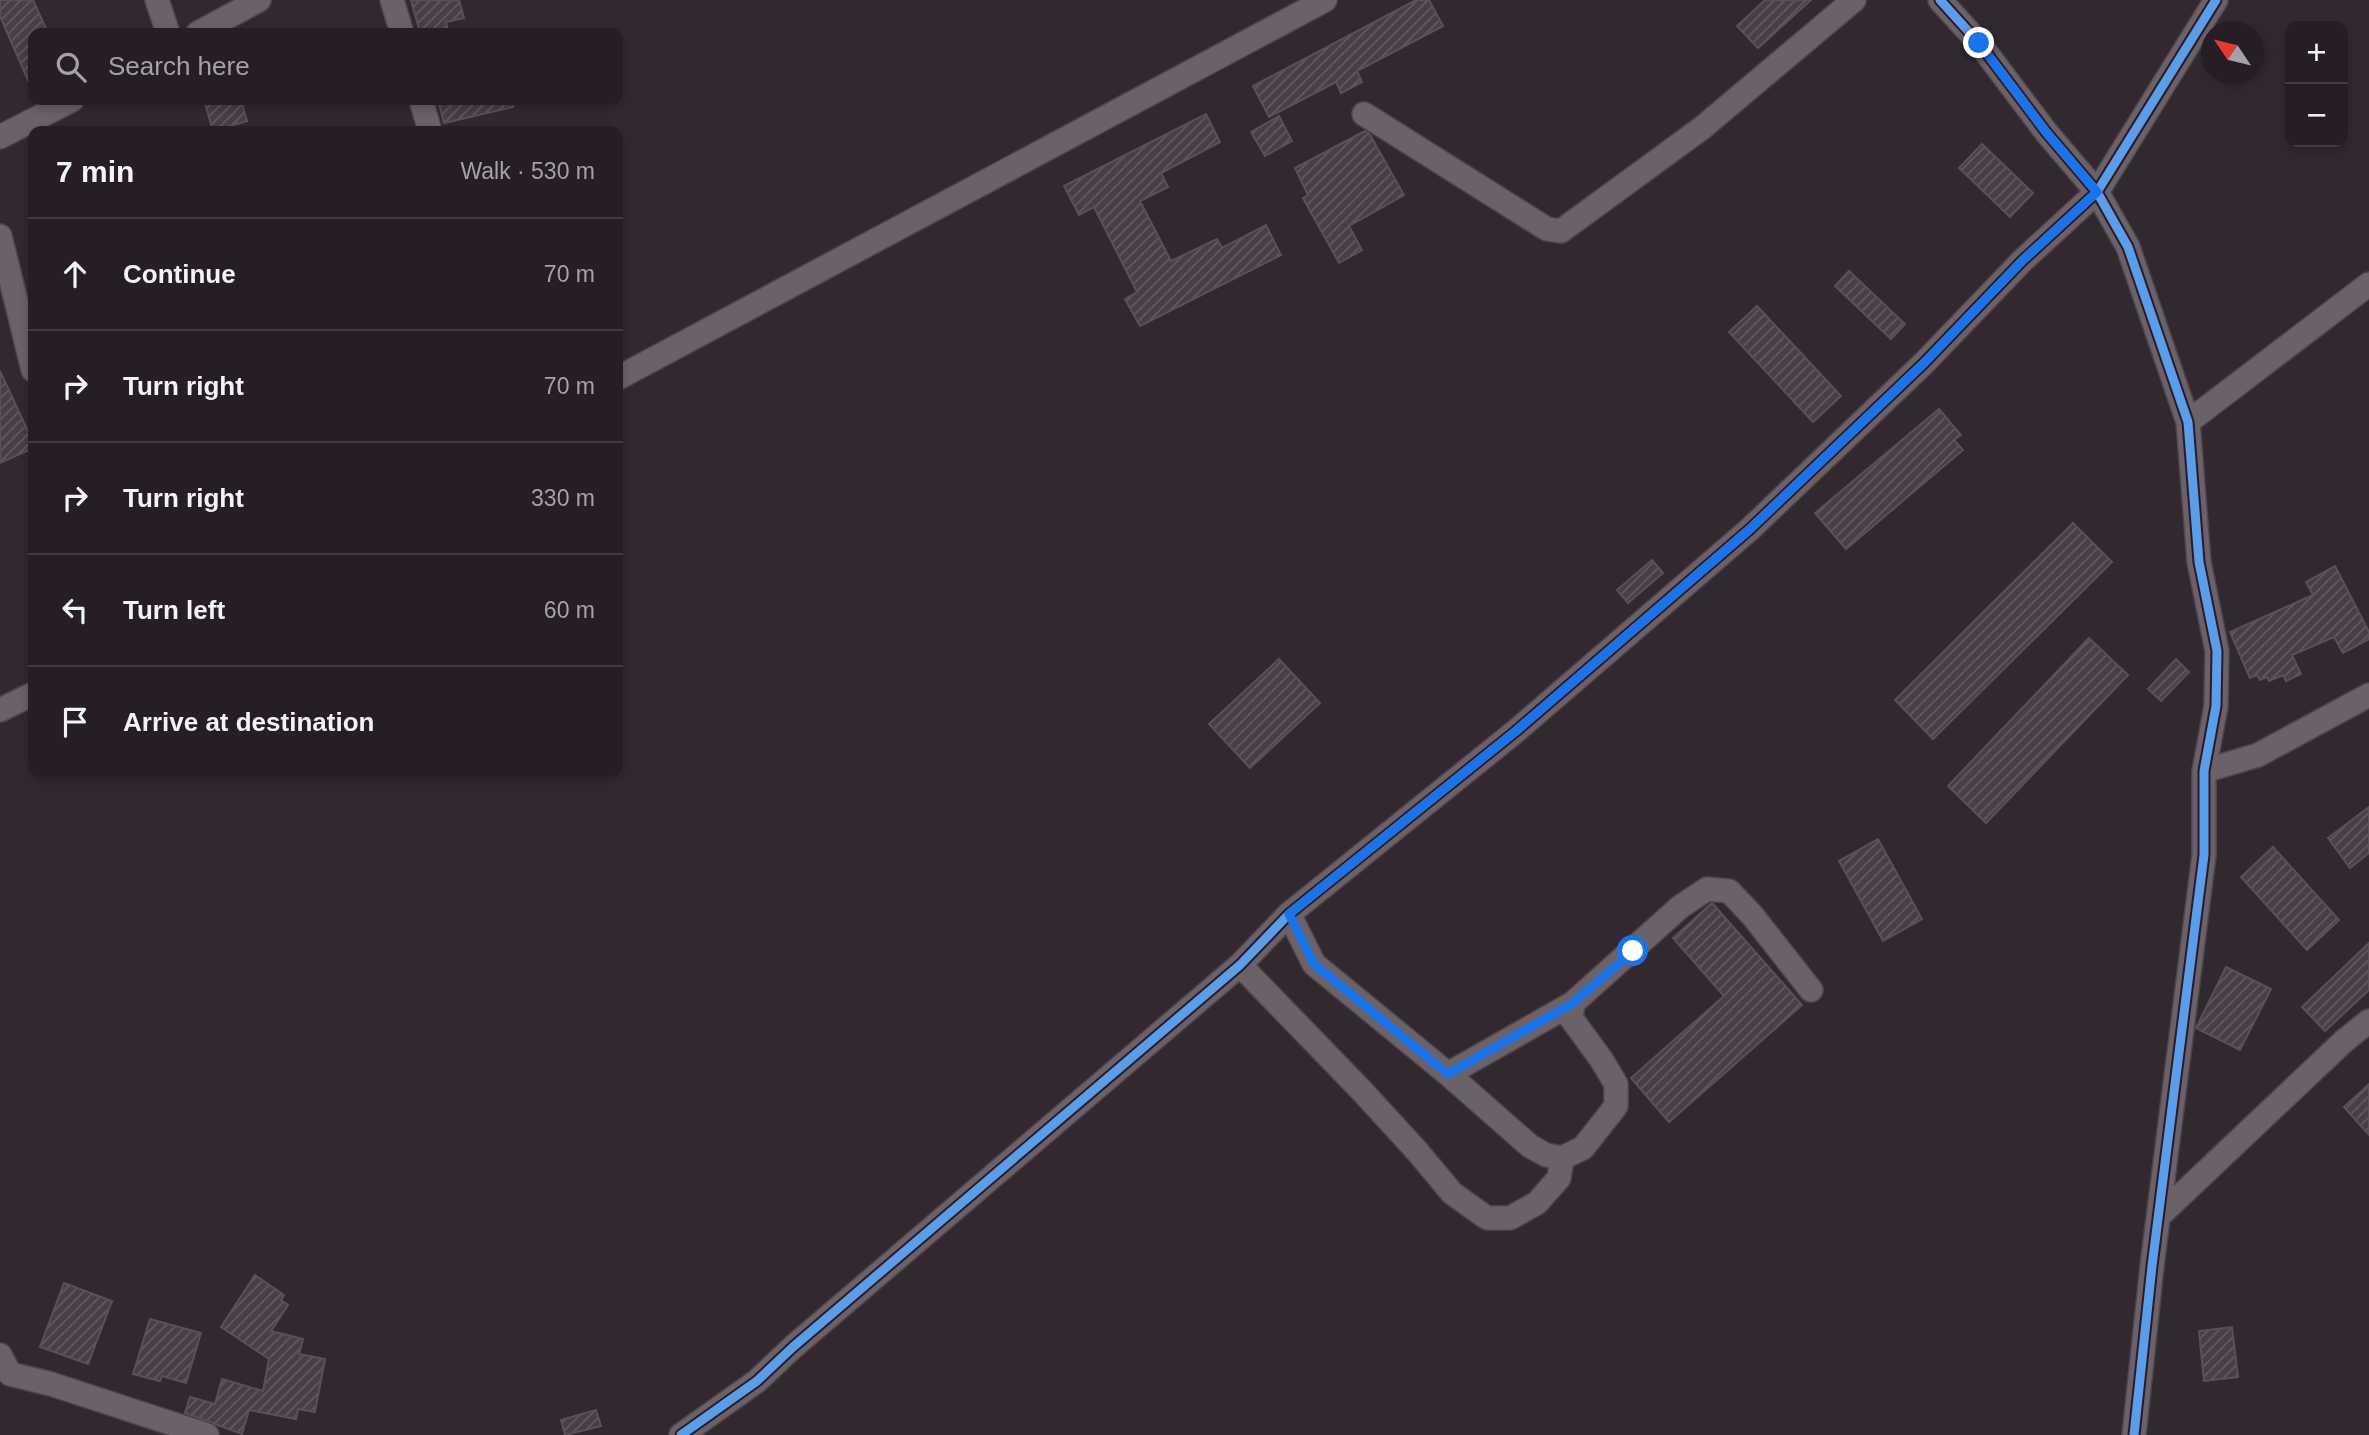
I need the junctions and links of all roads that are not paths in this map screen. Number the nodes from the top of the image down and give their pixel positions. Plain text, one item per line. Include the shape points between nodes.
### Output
1 (157, 0) edge
2 (259, 0) edge
3 (392, 0) edge
4 (1325, 0) edge
5 (1854, 0) edge
6 (1940, 0) edge
7 (2217, 0) edge
8 (166, 28) edge
9 (207, 28) edge
10 (400, 28) edge
11 (63, 105) edge
12 (422, 105) edge
13 (1364, 114) dead end
14 (429, 126) edge
15 (0, 138) edge
16 (2097, 192) junction
17 (0, 236) edge
18 (2369, 284) edge
19 (28, 350) edge
20 (623, 375) edge
21 (2188, 422) junction
22 (2369, 695) edge
23 (28, 696) edge
24 (0, 710) edge
25 (2204, 771) junction
26 (1289, 914) junction
27 (1240, 965) junction
28 (1811, 990) dead end
29 (1573, 1003) junction
30 (2369, 1021) edge
31 (1448, 1074) junction
32 (1562, 1158) junction
33 (2159, 1216) junction
34 (3, 1368) edge
35 (207, 1435) edge
36 (681, 1435) edge
37 (2134, 1435) edge

1 - 8 street
2 - 9 street
3 - 10 street
4 - 20 street
5 - 13 street via 1702,128 1561,231 1547,229
6 - 16 street
7 - 16 street
11 - 15 street
12 - 14 street
16 - 21 street via 2128,247
16 - 26 street via 1750,529 1516,731
17 - 19 street
18 - 21 street
21 - 25 street via 2199,562 2217,651 2216,706
22 - 25 street via 2258,755
23 - 24 street
25 - 33 street via 2204,855
26 - 27 street
26 - 31 street via 1314,964
27 - 32 street via 1362,1091 1452,1193 1487,1217 1510,1218 1537,1203 1559,1178
27 - 36 street via 757,1381
28 - 29 street via 1729,891 1707,889 1680,907
29 - 31 street
29 - 32 street via 1571,1018 1616,1084 1616,1106 1583,1148
30 - 33 street
31 - 32 street via 1530,1146
33 - 37 street
34 - 35 street

